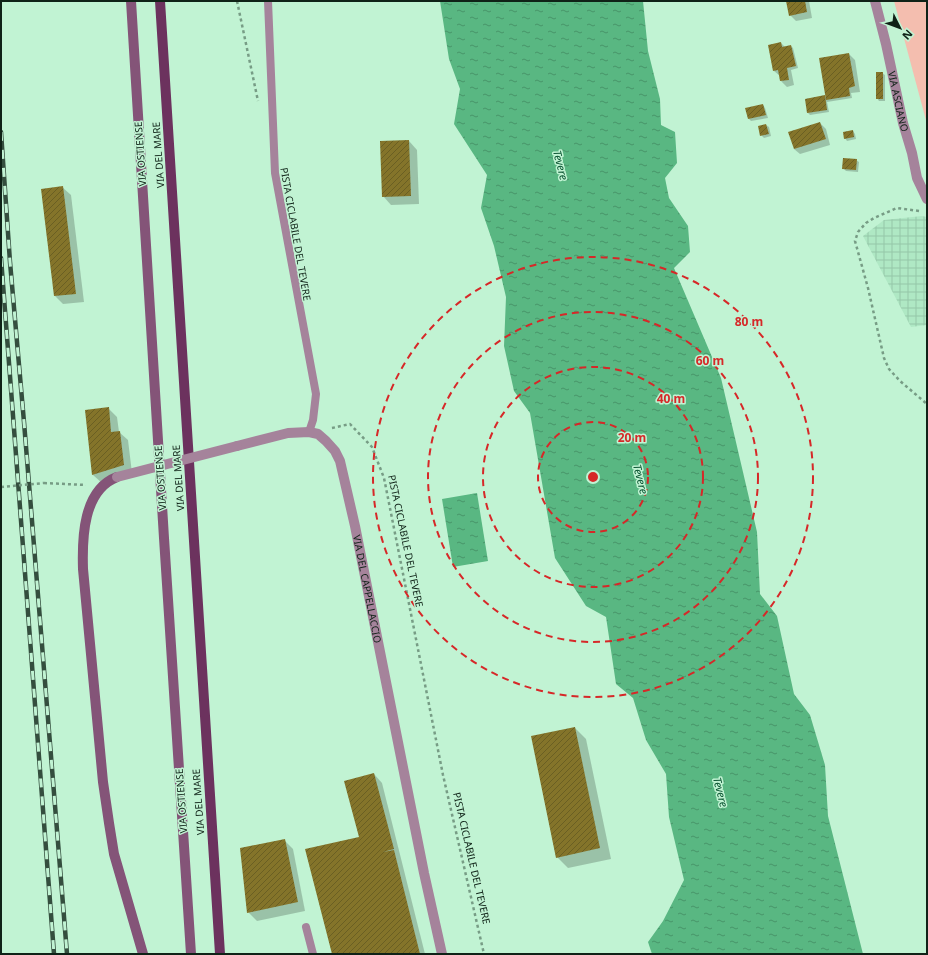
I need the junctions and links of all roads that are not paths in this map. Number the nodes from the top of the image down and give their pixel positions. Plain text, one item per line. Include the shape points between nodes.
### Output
1 (131, 1) edge
2 (160, 1) edge
3 (268, 1) edge
4 (875, 1) edge
5 (927, 199) edge
6 (309, 432) junction
7 (118, 477) joint
8 (306, 927) dead end
9 (143, 954) edge
10 (191, 954) edge
11 (220, 954) edge
12 (313, 954) edge
13 (442, 954) edge

1 - 10 main road, VIA OSTIENSE
2 - 11 main road, VIA DEL MARE
3 - 6 lane, PISTA CICLABILE DEL TEVERE via 275,174 314,380 315,408
4 - 5 street, VIA ASCIANO via 917,178
6 - 7 street, VIA DEL CAPPELLACCIO, bridge via 288,433
6 - 13 street, VIA DEL CAPPELLACCIO via 318,434 326,440 338,456 343,471
7 - 9 main road via 99,490 90,505 83,542 83,569 108,823 114,854
8 - 12 lane

